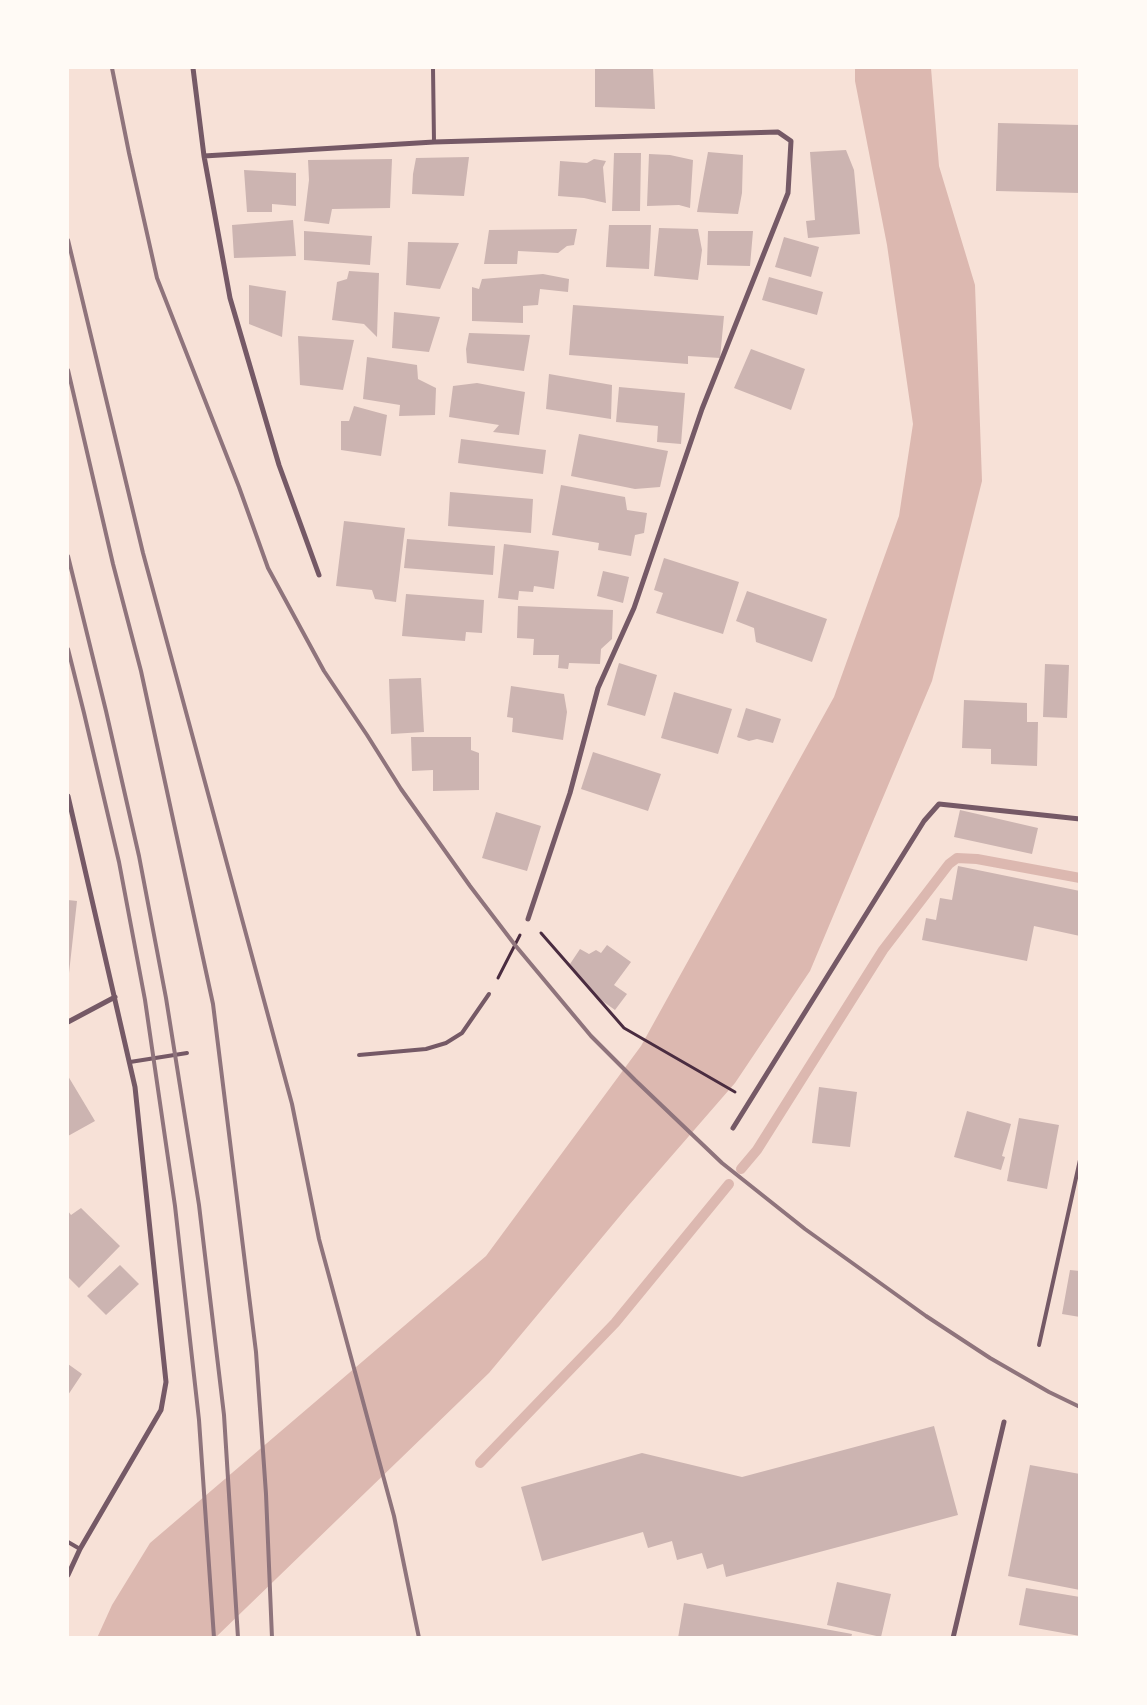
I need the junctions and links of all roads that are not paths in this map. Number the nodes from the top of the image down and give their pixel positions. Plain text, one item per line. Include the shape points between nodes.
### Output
1 (193, 68) edge
2 (433, 68) edge
3 (434, 142) junction
4 (204, 156) junction
5 (319, 575) dead end
6 (68, 796) edge
7 (1080, 819) edge
8 (528, 919) road end
9 (489, 994) road end
10 (115, 997) junction
11 (68, 1022) edge
12 (187, 1053) dead end
13 (359, 1056) dead end
14 (130, 1062) junction
15 (733, 1128) dead end
16 (1080, 1160) edge
17 (1039, 1345) dead end
18 (1004, 1422) dead end
19 (68, 1542) edge
20 (80, 1549) junction
21 (68, 1575) edge
22 (953, 1638) edge

1 - 4 street
2 - 3 lane
3 - 4 street
3 - 8 street via 778,132 791,141 788,193 702,409 634,608 598,688 570,793
4 - 5 street via 230,298 279,465
6 - 10 street
7 - 15 street via 939,804 924,821
9 - 13 lane via 462,1033 446,1043 426,1049
10 - 11 street
10 - 14 street
12 - 14 lane
14 - 20 street via 166,1382 161,1410
16 - 17 lane
18 - 22 street
19 - 20 lane
20 - 21 street

